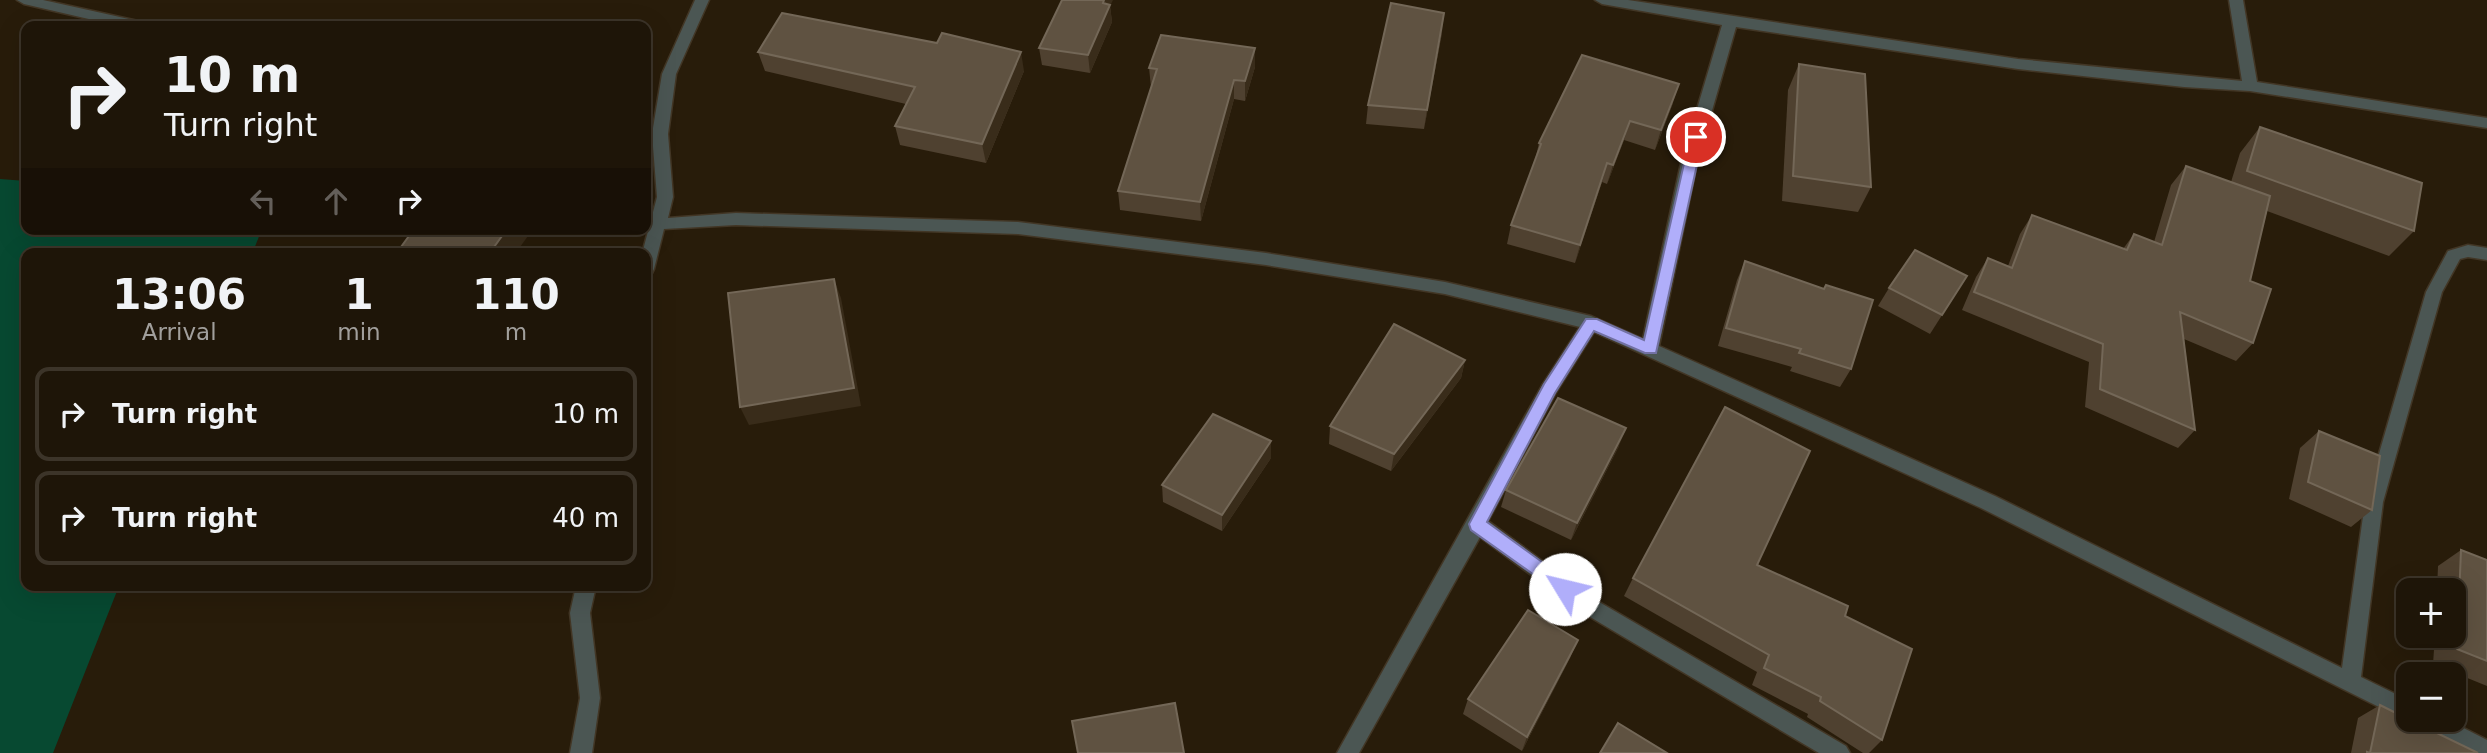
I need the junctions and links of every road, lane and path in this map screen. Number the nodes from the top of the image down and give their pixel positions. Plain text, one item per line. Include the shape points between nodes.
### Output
1 (24, 0) edge
2 (702, 0) edge
3 (1602, 0) edge
4 (2236, 0) edge
5 (116, 21) edge
6 (1730, 22) junction
7 (2250, 86) junction
8 (2487, 123) edge
9 (653, 133) edge
10 (658, 224) junction
11 (651, 250) edge
12 (2487, 254) edge
13 (1591, 323) junction
14 (1650, 349) junction
15 (1477, 524) junction
16 (585, 591) edge
17 (2350, 681) junction
18 (2396, 705) edge
19 (2450, 732) edge
20 (2487, 751) edge
21 (581, 753) edge
22 (1348, 753) edge
23 (1839, 753) edge

1 - 5 street
2 - 9 street via 669,74
3 - 6 street
4 - 7 street
6 - 7 street via 2018,64
6 - 14 street via 1689,163
7 - 8 street
9 - 10 street via 665,197
10 - 11 street
10 - 13 street via 736,219 1018,228 1445,288
12 - 17 street via 2468,251 2454,255 2434,292 2374,502
13 - 14 street
13 - 15 street via 1549,389
14 - 17 street via 1988,502
15 - 22 street
15 - 23 street via 1587,605
16 - 21 street via 580,613 590,698
17 - 18 street
19 - 20 street

